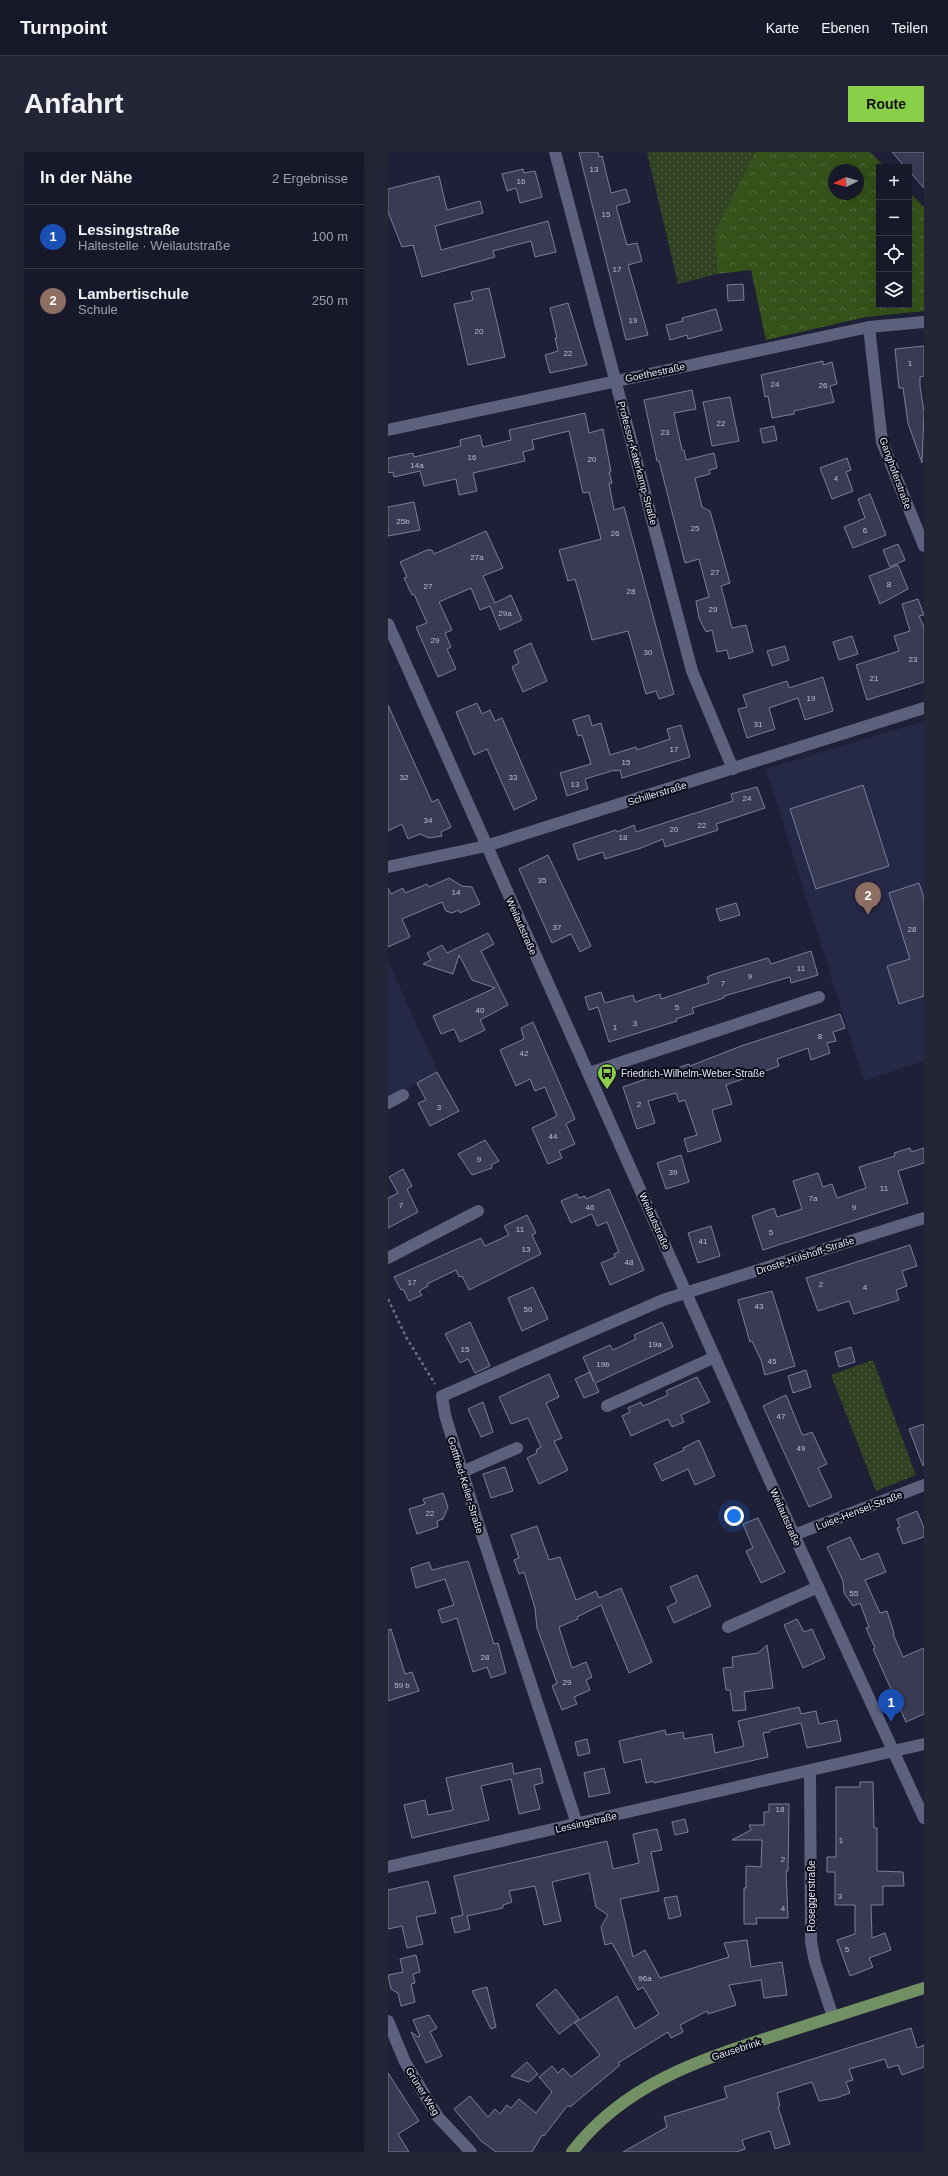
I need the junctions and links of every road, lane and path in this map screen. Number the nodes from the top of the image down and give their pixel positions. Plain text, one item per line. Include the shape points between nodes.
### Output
1 (555, 152) edge
2 (924, 322) edge
3 (869, 327) junction
4 (616, 380) junction
5 (388, 430) edge
6 (924, 546) edge
7 (388, 624) edge
8 (924, 708) edge
9 (732, 770) junction
10 (486, 846) junction
11 (388, 867) edge
12 (819, 997) dead end
13 (589, 1074) junction
14 (403, 1095) dead end
15 (388, 1103) edge
16 (478, 1211) dead end
17 (924, 1218) edge
18 (388, 1258) edge
19 (687, 1293) junction
20 (388, 1299) edge
21 (715, 1357) junction
22 (442, 1396) junction
23 (607, 1406) dead end
24 (517, 1448) dead end
25 (462, 1472) junction
26 (924, 1485) edge
27 (794, 1535) junction
28 (818, 1587) junction
29 (728, 1627) dead end
30 (924, 1744) edge
31 (893, 1751) junction
32 (810, 1771) junction
33 (924, 1818) edge
34 (577, 1824) junction
35 (388, 1867) edge
36 (924, 1988) edge
37 (833, 2017) junction
38 (388, 2021) edge
39 (471, 2152) edge
40 (572, 2152) edge

1 - 4 street, Professor-Katerkamp-Straße
2 - 3 street, Goethestraße
3 - 4 street, Goethestraße
3 - 6 street, Ganghoferstraße via 882,442
4 - 5 street, Goethestraße
4 - 9 street, Professor-Katerkamp-Straße via 692,671
7 - 10 street, Weilautstraße
8 - 9 street, Schillerstraße
9 - 10 street, Schillerstraße
10 - 11 street, Schillerstraße
10 - 13 street, Weilautstraße
12 - 13 street
13 - 19 street, Weilautstraße
14 - 15 street
16 - 18 street
17 - 19 street, Droste-Hülshoff-Straße
19 - 21 street, Weilautstraße
19 - 22 street via 663,1300
20 - 22 path via 406,1337
21 - 23 street
21 - 27 street, Weilautstraße
22 - 25 street, Gottfried-Keller-Straße via 444,1415
24 - 25 street
25 - 34 street, Gottfried-Keller-Straße
26 - 27 street, Luise-Hensel-Straße
27 - 28 street, Weilautstraße
28 - 29 street
28 - 31 street, Weilautstraße
30 - 31 street, Lessingstraße
31 - 32 street, Lessingstraße
31 - 33 street, Weilautstraße
32 - 34 street, Lessingstraße
32 - 37 street, Roseggerstraße via 811,1942
34 - 35 street, Lessingstraße
36 - 37 main road, Gausebrink
37 - 40 main road, Gausebrink via 721,2053 669,2074 622,2103
38 - 39 street, Grüner Weg via 405,2062 438,2116

